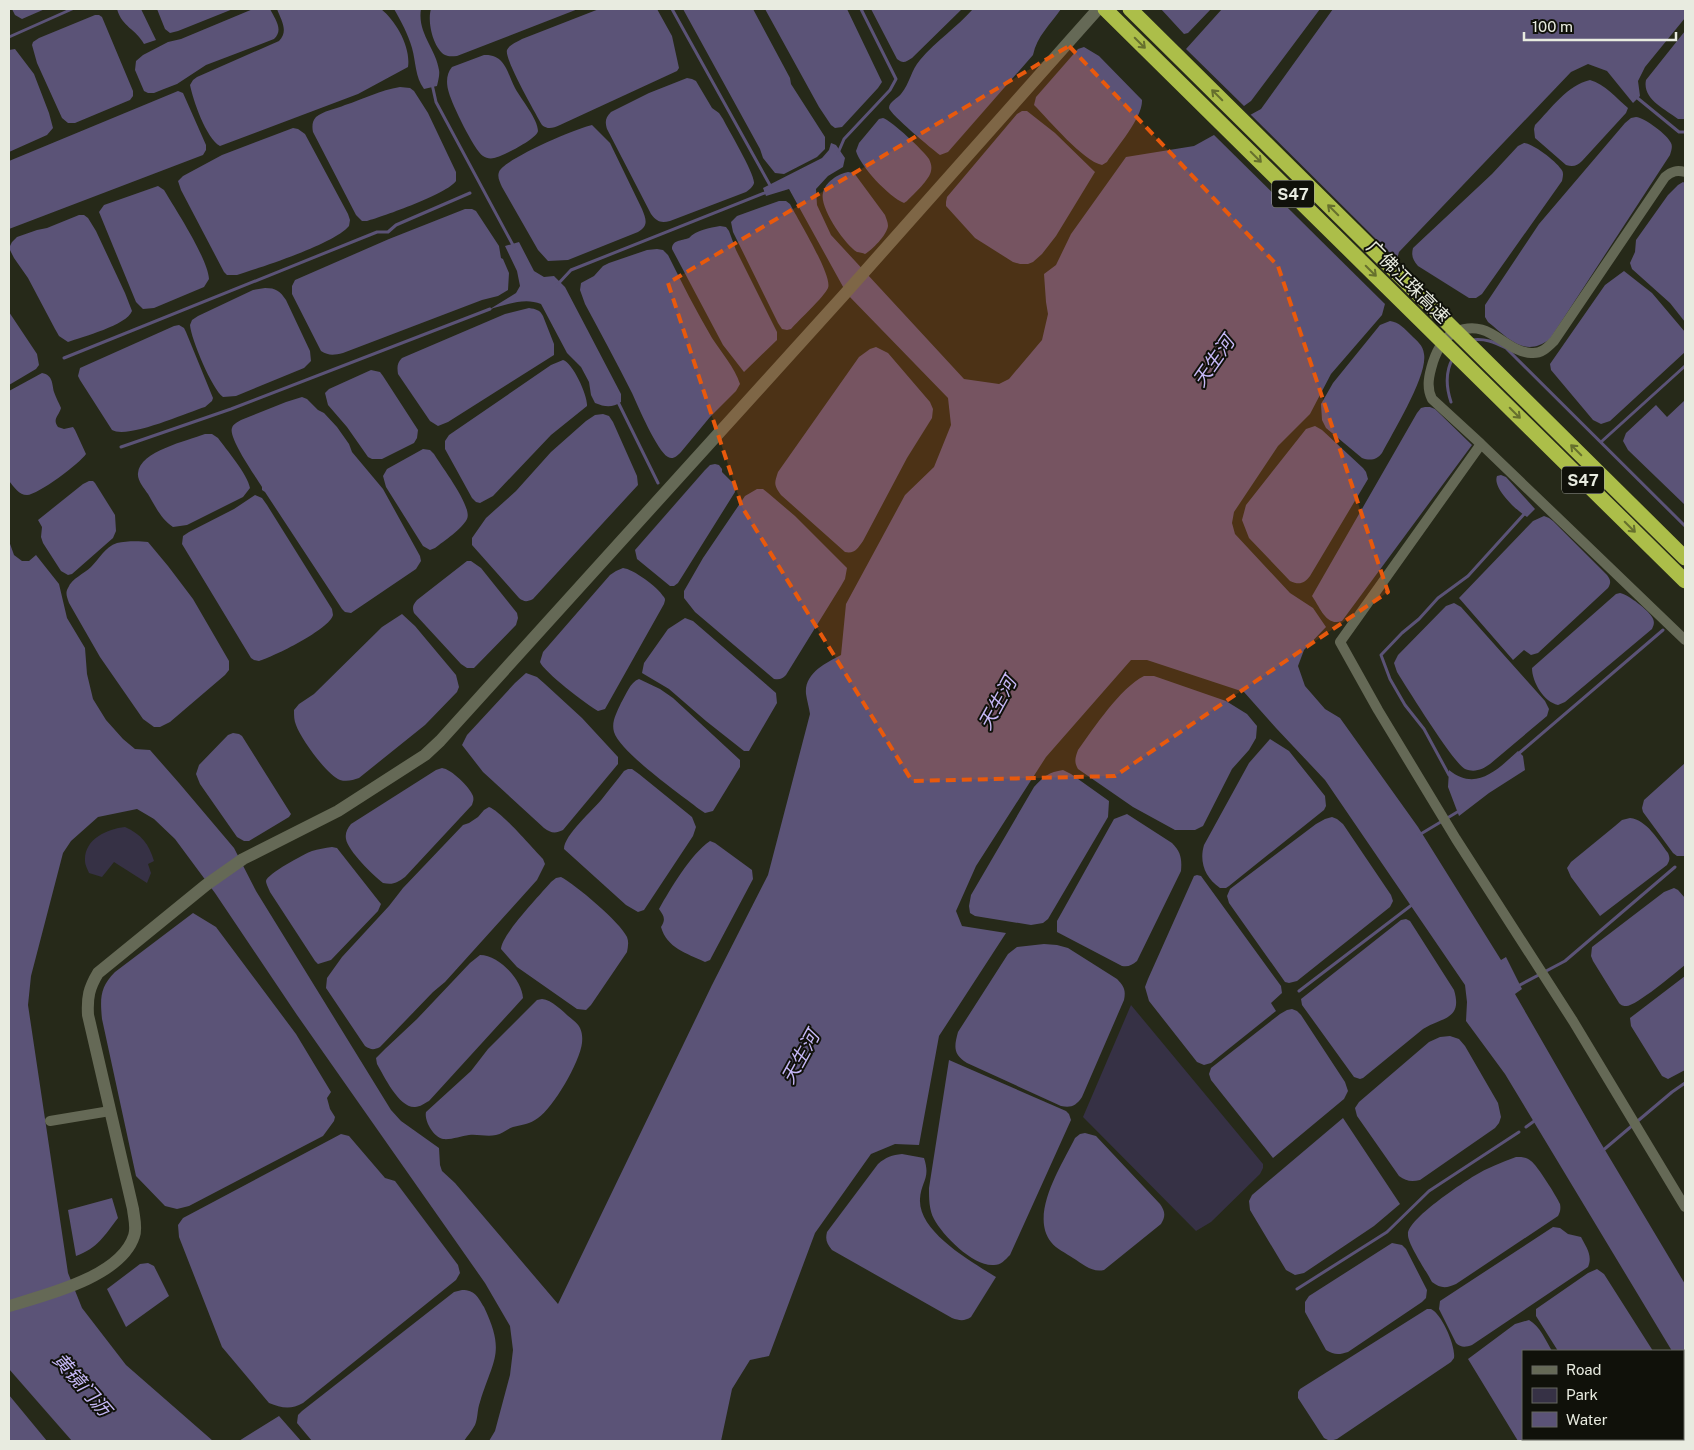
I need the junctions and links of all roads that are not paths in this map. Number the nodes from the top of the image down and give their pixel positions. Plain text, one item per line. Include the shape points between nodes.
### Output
1 (1098, 9) edge
2 (1105, 9) edge
3 (1130, 9) edge
4 (1685, 172) edge
5 (1481, 444) junction
6 (1685, 558) edge
7 (1685, 581) edge
8 (1685, 640) edge
9 (110, 1111) junction
10 (50, 1121) dead end
11 (1685, 1207) edge
12 (9, 1306) edge

1 - 9 street via 440,741 425,755 338,811 243,859 206,884 98,973 90,986 88,1015
2 -> 7 highway, 广佛江珠高速 / S47
6 -> 3 highway, 广佛江珠高速 / S47
4 - 5 street via 1679,170 1665,176 1548,348 1540,352 1522,351 1486,330 1474,328 1449,335 1440,346 1428,391 1432,399
5 - 8 street
5 - 11 street via 1340,642 1456,839 1573,1021
9 - 10 street
9 - 12 street via 135,1222 129,1247 99,1274 75,1286

